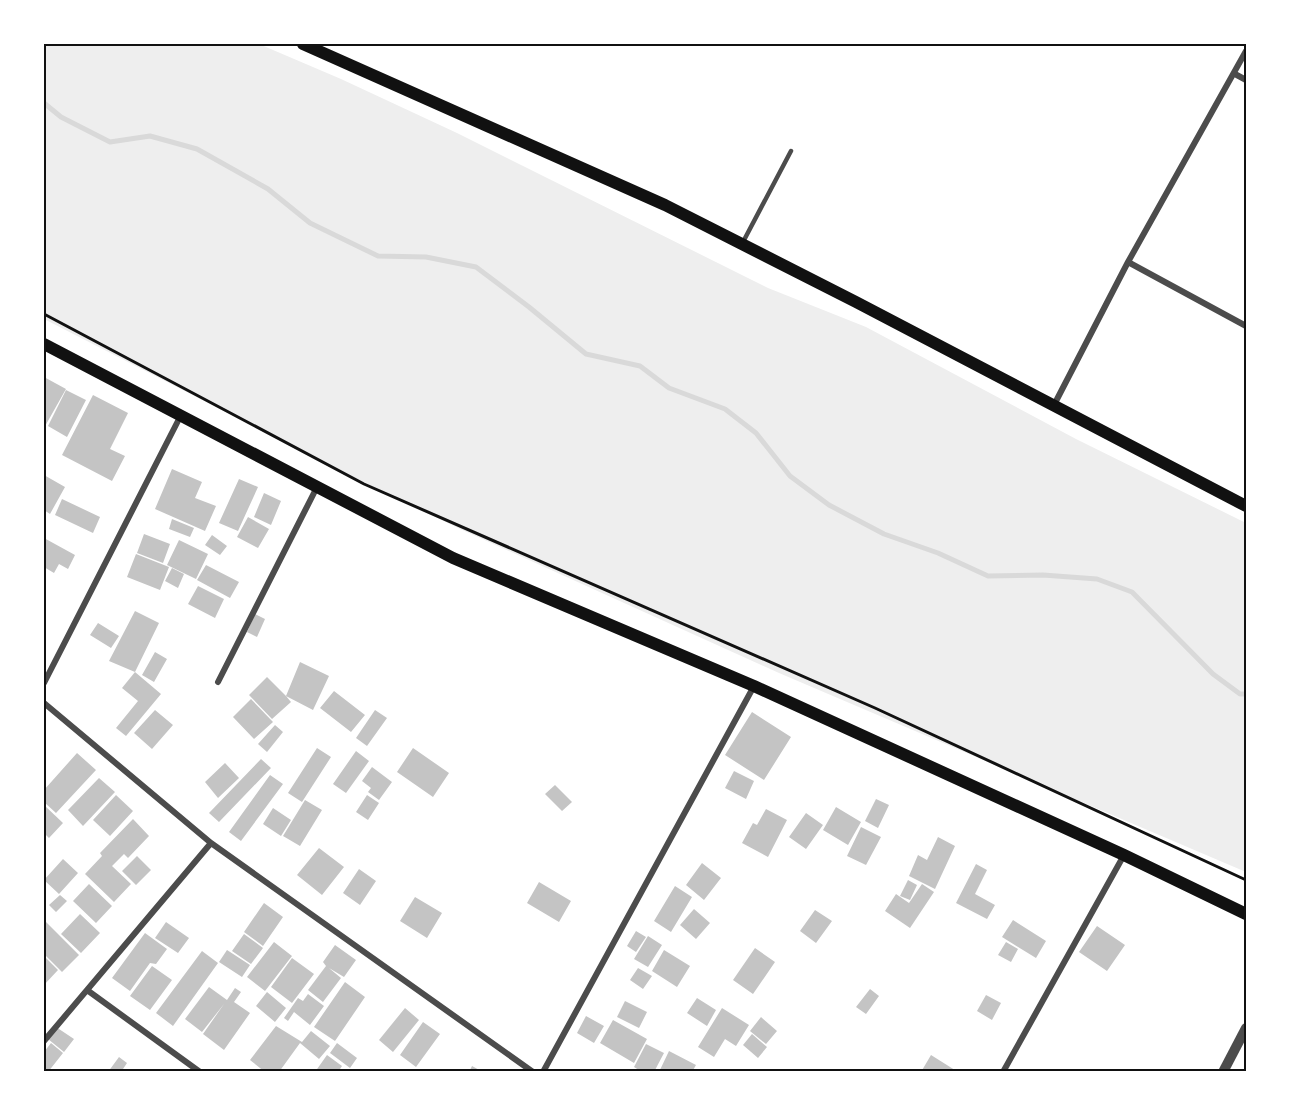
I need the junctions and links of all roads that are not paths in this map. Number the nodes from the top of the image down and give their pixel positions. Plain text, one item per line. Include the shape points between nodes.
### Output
1 (303, 44) edge
2 (1246, 51) edge
3 (1234, 74) junction
4 (1246, 80) edge
5 (791, 151) dead end
6 (741, 244) junction
7 (1128, 262) junction
8 (1246, 326) edge
9 (44, 344) edge
10 (1053, 405) junction
11 (180, 417) junction
12 (317, 486) junction
13 (1246, 506) edge
14 (218, 682) dead end
15 (44, 683) edge
16 (754, 686) junction
17 (44, 703) edge
18 (211, 843) junction
19 (1124, 855) junction
20 (1246, 915) edge
21 (87, 990) junction
22 (1246, 1028) edge
23 (44, 1041) edge
24 (200, 1071) edge
25 (533, 1071) edge
26 (543, 1071) edge
27 (1003, 1071) edge
28 (1223, 1071) edge

1 - 6 main road via 665,205
2 - 3 street
3 - 4 street
3 - 7 street
5 - 6 lane
6 - 10 main road
7 - 8 street
7 - 10 street
9 - 11 main road
10 - 13 main road
11 - 12 main road
11 - 15 street
12 - 14 street
12 - 16 main road via 453,558
16 - 19 main road
16 - 26 street
17 - 18 street
18 - 21 street
18 - 25 street
19 - 20 main road
19 - 27 street
21 - 23 street
21 - 24 street
22 - 28 street

